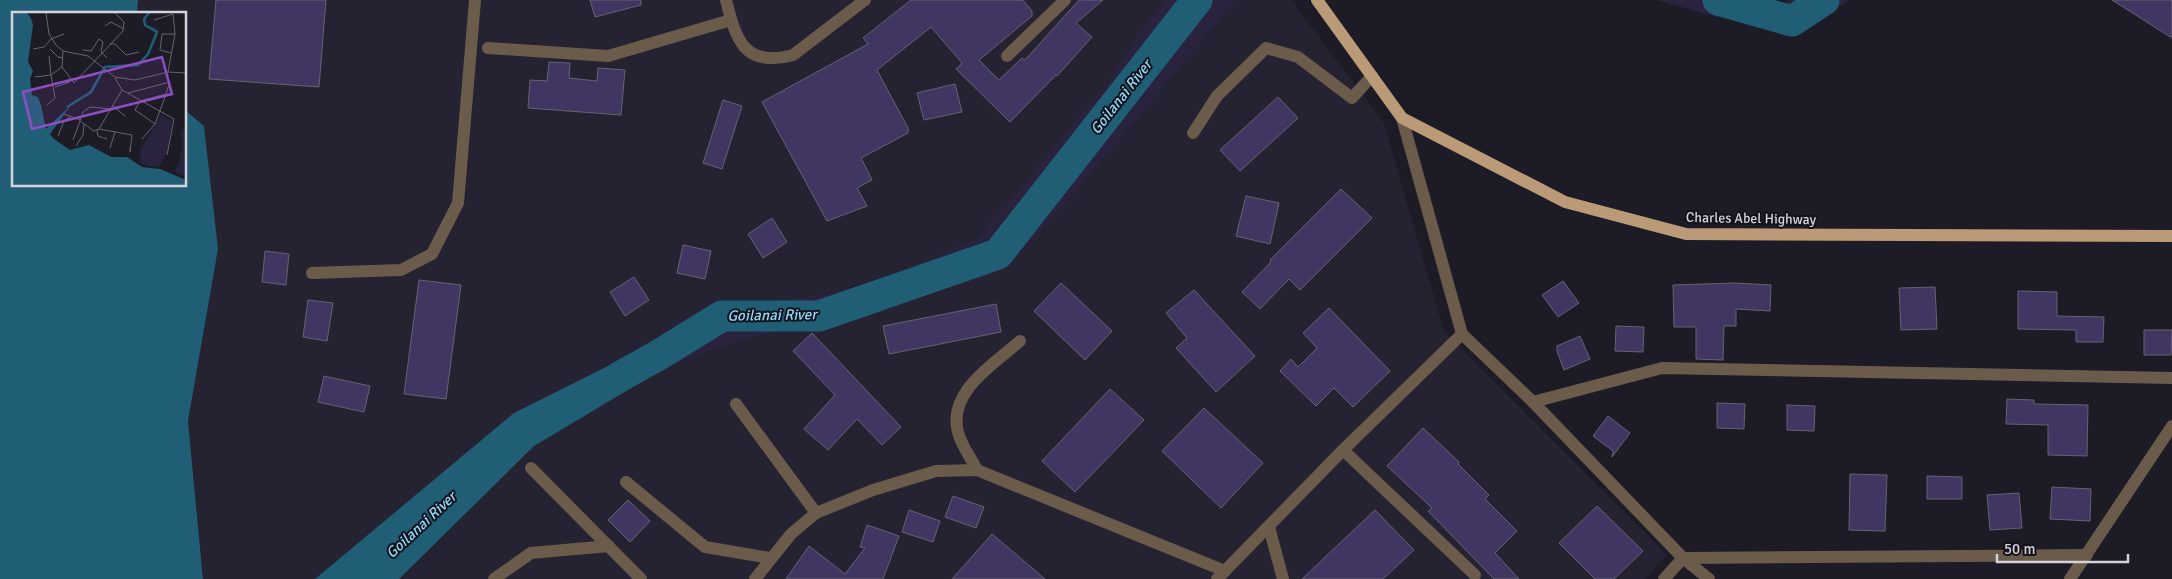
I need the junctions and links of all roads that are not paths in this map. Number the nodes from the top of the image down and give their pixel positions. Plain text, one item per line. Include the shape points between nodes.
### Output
1 (474, 0) edge
2 (726, 0) edge
3 (865, 0) edge
4 (1065, 0) edge
5 (1319, 3) edge
6 (731, 20) junction
7 (488, 48) dead end
8 (1007, 56) dead end
9 (1372, 76) junction
10 (1402, 118) junction
11 (1193, 133) dead end
12 (2172, 236) edge
13 (312, 273) dead end
14 (1462, 334) junction
15 (1020, 341) dead end
16 (2172, 378) edge
17 (1533, 402) junction
18 (736, 404) dead end
19 (2172, 426) edge
20 (1343, 450) junction
21 (531, 468) dead end
22 (977, 470) junction
23 (626, 482) dead end
24 (816, 513) junction
25 (1269, 527) junction
26 (608, 546) junction
27 (2087, 555) junction
28 (770, 558) junction
29 (1683, 558) junction
30 (1221, 575) edge
31 (1475, 575) dead end
32 (494, 579) edge
33 (641, 579) edge
34 (755, 579) edge
35 (1282, 579) edge
36 (1664, 579) edge
37 (1709, 579) edge
38 (2070, 579) edge

1 - 13 street via 458,204 432,254 401,270
2 - 6 street
3 - 6 street via 793,55 778,59 750,54 739,42
4 - 8 street
5 - 9 main road, Charles Abel Highway
6 - 7 street via 608,56
9 - 10 main road, Charles Abel Highway
9 - 11 street via 1352,98 1298,57 1266,48 1217,96
10 - 12 main road, Charles Abel Highway via 1565,202 1686,234
10 - 14 street
14 - 17 street
14 - 20 street
15 - 22 street via 972,383 956,410 958,432
16 - 17 street via 1662,368
17 - 29 street
18 - 24 street
19 - 27 street
20 - 25 street
20 - 31 street
21 - 26 street
22 - 24 street via 936,471 873,490
22 - 30 street
23 - 28 street via 705,547
24 - 28 street
25 - 30 street
25 - 35 street
26 - 32 street via 531,552
26 - 33 street
27 - 29 street
27 - 38 street
28 - 34 street
29 - 36 street
29 - 37 street

